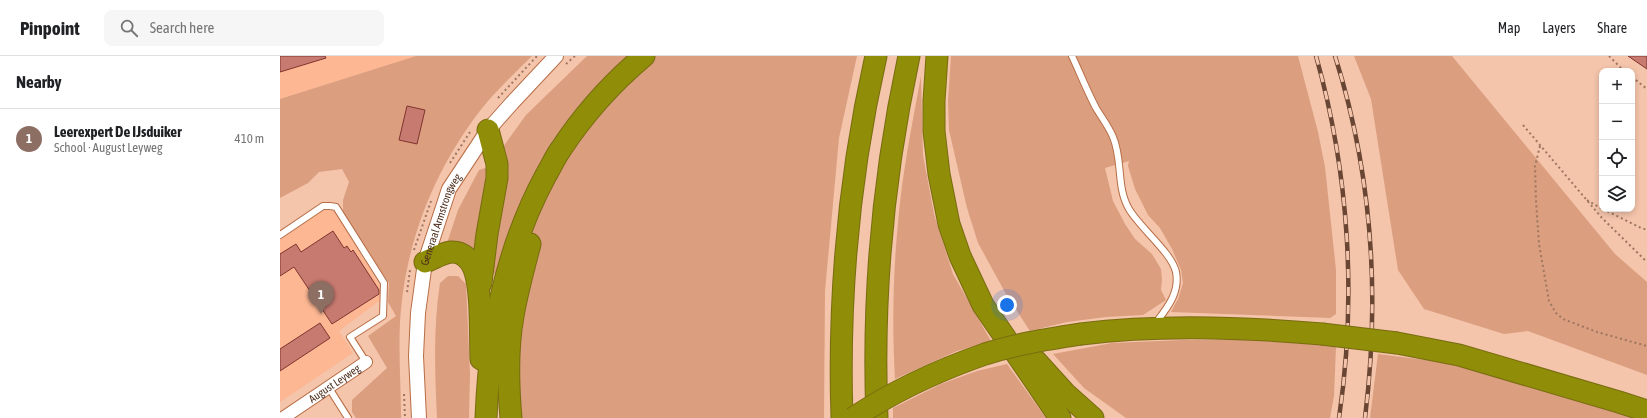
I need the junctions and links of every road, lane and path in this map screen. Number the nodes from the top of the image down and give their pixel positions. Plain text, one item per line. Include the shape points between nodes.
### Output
1 (575, 56) edge
2 (644, 56) edge
3 (656, 56) edge
4 (876, 56) edge
5 (909, 56) edge
6 (937, 56) edge
7 (1072, 56) edge
8 (1609, 56) edge
9 (560, 62) edge
10 (1621, 68) edge
11 (1635, 79) edge
12 (1647, 89) edge
13 (1523, 125) dead end
14 (488, 130) junction
15 (1540, 146) junction
16 (1584, 198) junction
17 (1599, 207) edge
18 (1608, 212) edge
19 (1647, 230) edge
20 (280, 235) edge
21 (425, 262) junction
22 (1647, 262) edge
23 (968, 273) junction
24 (479, 307) junction
25 (1152, 328) junction
26 (1647, 346) edge
27 (366, 362) joint
28 (329, 388) junction
29 (1647, 412) edge
30 (283, 418) edge
31 (348, 418) edge
32 (419, 418) edge
33 (484, 418) edge
34 (511, 418) edge
35 (842, 418) edge
36 (853, 418) edge
37 (877, 418) edge
38 (1060, 418) edge
39 (1093, 418) edge

1 - 9 path
2 - 33 highway via 607,91 584,118 560,150 537,193 506,275 496,324
3 - 34 highway via 613,98 591,126 569,158 533,234 524,265 509,346
4 - 35 highway via 855,159 848,223 841,331
5 - 37 highway via 890,153 878,260 874,358
6 - 23 highway via 934,131 939,174 949,224
7 - 25 lane via 1114,138 1122,191 1128,208 1143,229 1170,257 1176,271 1177,284 1172,300
8 - 10 path
9 - 14 street, Generaal Armstrongweg via 512,103
11 - 12 path
13 - 15 path
14 - 21 street, Generaal Armstrongweg via 449,189
14 - 24 highway via 497,164 497,178 481,270
15 - 16 path
15 - 26 path via 1535,166 1536,201 1539,244 1549,301 1556,313 1568,322
16 - 17 path
16 - 22 path
18 - 19 path
20 - 27 lane via 323,206 336,207 384,283 383,316 350,337
21 - 24 highway via 452,252 461,253 474,269
21 - 32 street, Generaal Armstrongweg via 418,313 416,356
23 - 38 highway via 983,305
23 - 39 highway via 1042,369
24 - 33 highway
25 - 29 highway, bridge via 1223,327 1322,334 1397,343 1459,355
25 - 36 highway, bridge via 1081,334 1009,348 978,357 910,385
27 - 28 street, August Leyweg
28 - 30 street, August Leyweg
28 - 31 lane

